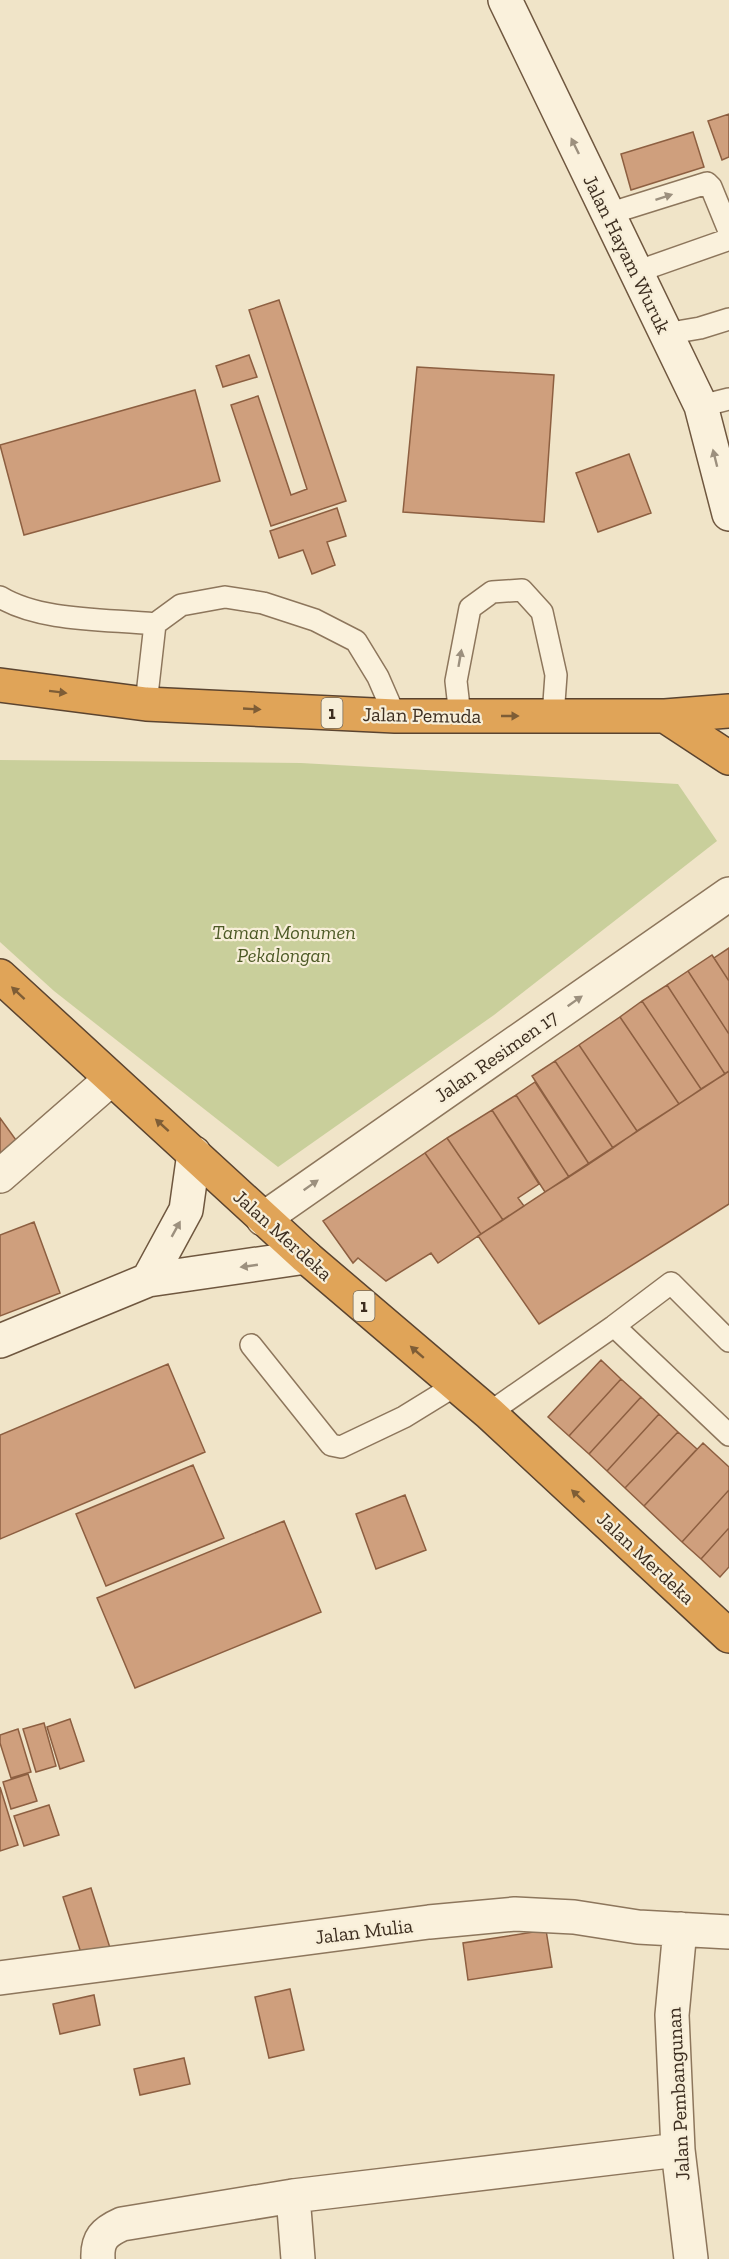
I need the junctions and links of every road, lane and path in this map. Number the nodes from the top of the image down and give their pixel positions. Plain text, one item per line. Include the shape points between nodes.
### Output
1 (506, 0) edge
2 (608, 214) junction
3 (729, 231) edge
4 (729, 237) edge
5 (636, 272) junction
6 (729, 319) edge
7 (665, 334) junction
8 (715, 403) edge
9 (729, 514) edge
10 (0, 597) edge
11 (155, 624) junction
12 (0, 685) edge
13 (146, 704) junction
14 (729, 711) edge
15 (396, 716) junction
16 (460, 716) junction
17 (553, 716) junction
18 (664, 716) junction
19 (729, 758) edge
20 (729, 894) edge
21 (0, 976) edge
22 (111, 1079) junction
23 (194, 1153) junction
24 (0, 1176) edge
25 (263, 1219) junction
26 (306, 1257) junction
27 (148, 1280) junction
28 (614, 1326) junction
29 (0, 1341) edge
30 (729, 1341) edge
31 (250, 1345) dead end
32 (456, 1385) junction
33 (489, 1413) junction
34 (729, 1435) edge
35 (729, 1636) edge
36 (680, 1929) junction
37 (729, 1932) edge
38 (4, 1972) edge
39 (678, 2150) junction
40 (293, 2196) junction
41 (98, 2259) edge
42 (298, 2259) edge
43 (691, 2259) edge

2 -> 1 street, Jalan Hayam Wuruk
2 -> 3 lane via 707,183
2 - 5 street, Jalan Hayam Wuruk
4 - 5 lane
5 - 7 street, Jalan Hayam Wuruk
6 - 7 lane
7 - 8 street, Jalan Hayam Wuruk
9 -> 8 street, Jalan Hayam Wuruk
10 - 11 lane via 20,608 69,618
11 - 13 lane
11 - 15 lane via 181,605 225,597 263,603 315,621 356,641
12 -> 13 highway, Jalan Pemuda / 1
13 -> 15 highway, Jalan Pemuda / 1
14 - 18 highway, 1
15 - 16 highway, Jalan Pemuda / 1
16 -> 17 highway, Jalan Pemuda / 1
16 -> 17 lane via 456,681 470,608 492,592 522,590 542,612 556,675
17 - 18 highway, Jalan Pemuda / 1
18 - 19 highway
25 -> 20 street, Jalan Resimen 17
22 -> 21 highway, Jalan Merdeka / 1
23 -> 22 highway, Jalan Merdeka / 1
22 - 24 street
23 - 25 highway, Jalan Merdeka / 1
27 -> 23 street via 186,1210
25 - 26 highway, Jalan Merdeka / 1
26 -> 27 street
32 -> 26 highway, Jalan Merdeka / 1
27 - 29 street
28 - 30 lane via 671,1283
28 - 33 lane
28 - 34 lane
31 - 32 lane via 331,1444 341,1447 404,1417
32 - 33 highway, Jalan Merdeka / 1
35 -> 33 highway, Jalan Merdeka / 1
36 - 37 street, Jalan Mulia
36 - 38 street, Jalan Mulia via 515,1914
36 - 39 street, Jalan Pembangunan via 672,2015
39 - 40 street
39 - 43 street, Jalan Pembangunan
40 - 41 street via 122,2224 107,2231 98,2246
40 - 42 street

